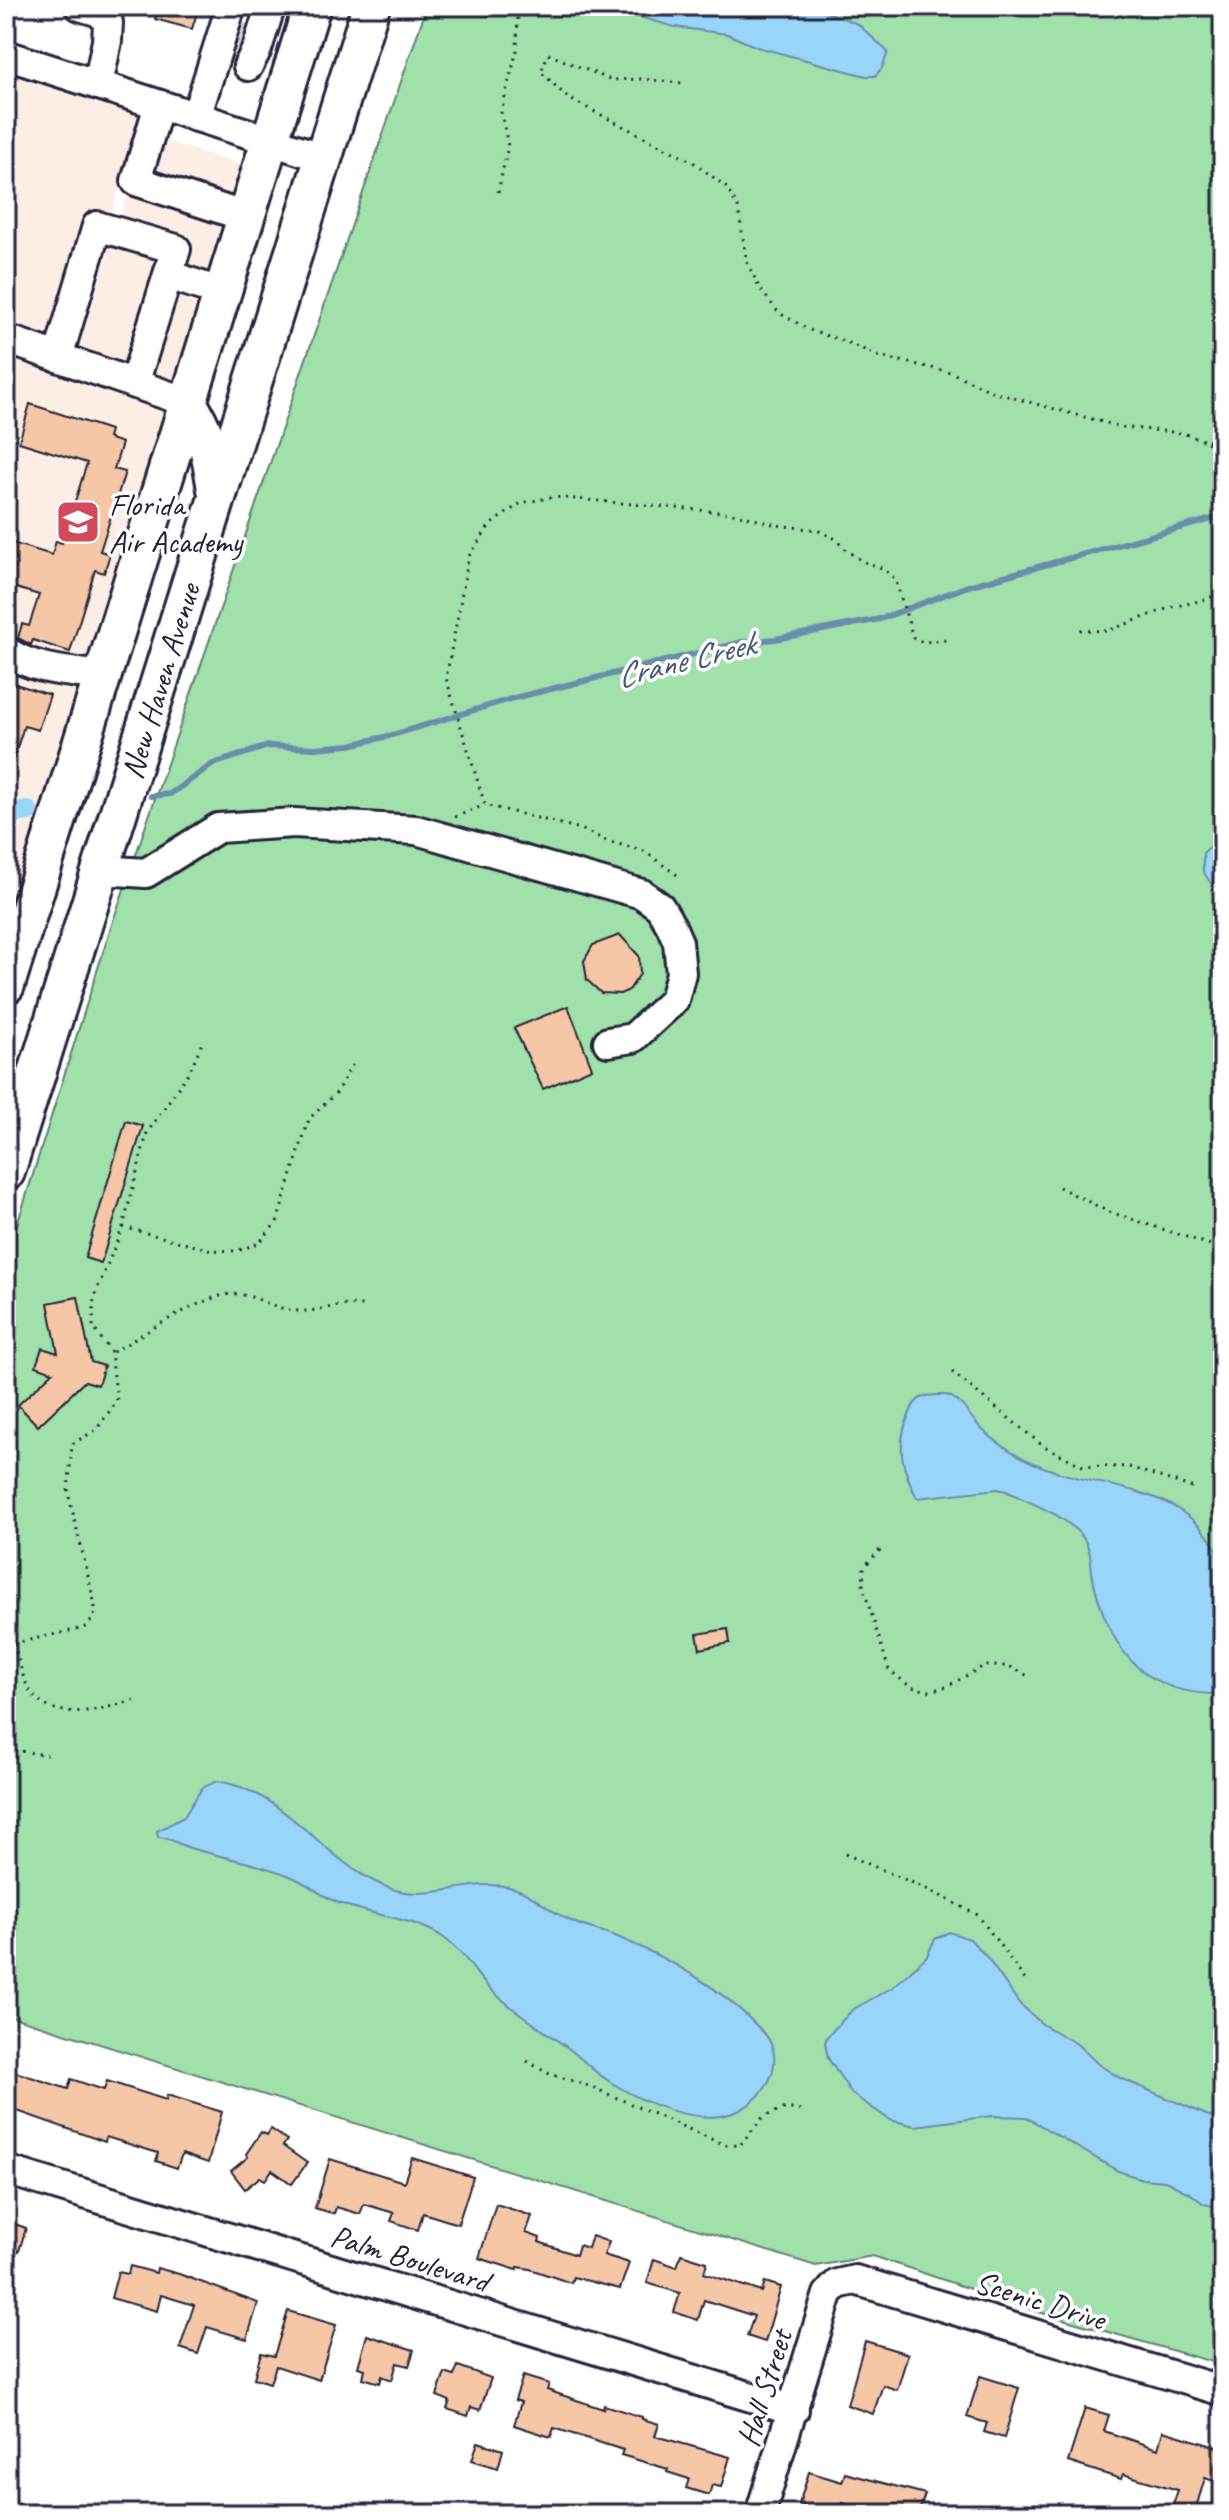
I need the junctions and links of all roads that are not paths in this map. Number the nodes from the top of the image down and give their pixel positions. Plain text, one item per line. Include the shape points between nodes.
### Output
1 (80, 6) edge
2 (231, 6) edge
3 (371, 6) edge
4 (261, 8) edge
5 (309, 14) edge
6 (239, 52) junction
7 (6, 55) edge
8 (98, 85) junction
9 (159, 105) junction
10 (196, 117) junction
11 (270, 140) junction
12 (324, 158) junction
13 (246, 217) junction
14 (169, 275) junction
15 (222, 293) junction
16 (7, 341) edge
17 (58, 357) junction
18 (134, 384) junction
19 (187, 402) junction
20 (217, 499) junction
21 (113, 641) junction
22 (6, 651) edge
23 (103, 676) junction
24 (101, 870) junction
25 (15, 926) edge
26 (82, 933) junction
27 (6, 985) edge
28 (608, 1042) dead end
29 (6, 1172) edge
30 (6, 2170) edge
31 (837, 2284) joint
32 (1223, 2391) edge
33 (794, 2410) junction
34 (760, 2514) edge

1 - 8 street via 100,12 108,22
2 - 6 street
3 - 12 main road, New Haven Avenue
4 - 5 street
4 - 6 street
5 - 11 main road, New Haven Avenue
6 - 10 street
7 - 8 street
8 - 9 street
9 - 10 street
9 - 13 street via 136,181
10 - 11 street
11 - 12 street
11 - 13 main road, New Haven Avenue
12 - 20 main road, New Haven Avenue
13 - 15 main road, New Haven Avenue
14 - 15 street
14 - 17 street via 176,249 97,226
14 - 18 street
15 - 19 main road, New Haven Avenue
16 - 17 street
17 - 18 street
18 - 19 street
19 - 20 main road via 208,439
19 - 21 main road, New Haven Avenue
20 - 24 main road, New Haven Avenue
21 - 23 main road, New Haven Avenue
21 - 26 main road via 107,713 55,880 64,916
22 - 23 street via 31,664
23 - 25 main road, New Haven Avenue
24 - 26 main road, New Haven Avenue
24 - 28 street via 146,873 218,828 294,823 416,830 642,894 660,907 671,926 681,973 674,1000 633,1038
25 - 27 main road, New Haven Avenue
26 - 29 main road, New Haven Avenue
30 - 33 street, Palm Boulevard
31 - 32 street, Scenic Drive via 855,2280
31 - 33 street, Hall Street via 828,2294
33 - 34 street, Hall Street

